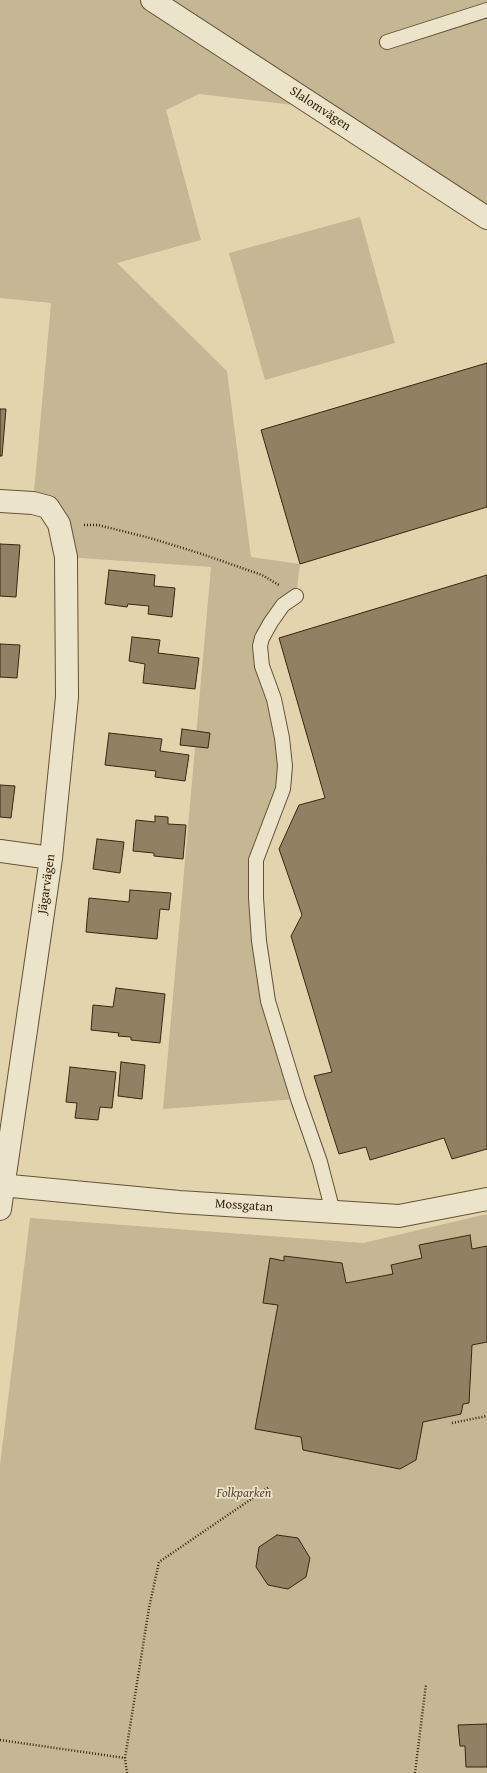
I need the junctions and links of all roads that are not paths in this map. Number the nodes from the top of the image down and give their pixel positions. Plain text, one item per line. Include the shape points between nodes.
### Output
1 (152, 0) edge
2 (487, 10) edge
3 (386, 42) dead end
4 (487, 218) edge
5 (0, 501) edge
6 (296, 596) road end
7 (0, 851) edge
8 (51, 858) junction
9 (1, 1185) edge
10 (487, 1199) edge
11 (0, 1209) edge
12 (333, 1212) junction

1 - 4 street, Slalomvägen
2 - 3 lane
5 - 8 street, Jägarvägen via 33,503 48,507 59,524 66,556 67,697
6 - 12 lane via 283,605 262,638 260,646 262,666 274,699 285,766 283,789 256,860 256,898 268,1001 320,1162
7 - 8 street
8 - 9 street, Jägarvägen
9 - 11 street, Jägarvägen
9 - 12 street, Mossgatan via 179,1202
10 - 12 street, Mossgatan via 399,1216

